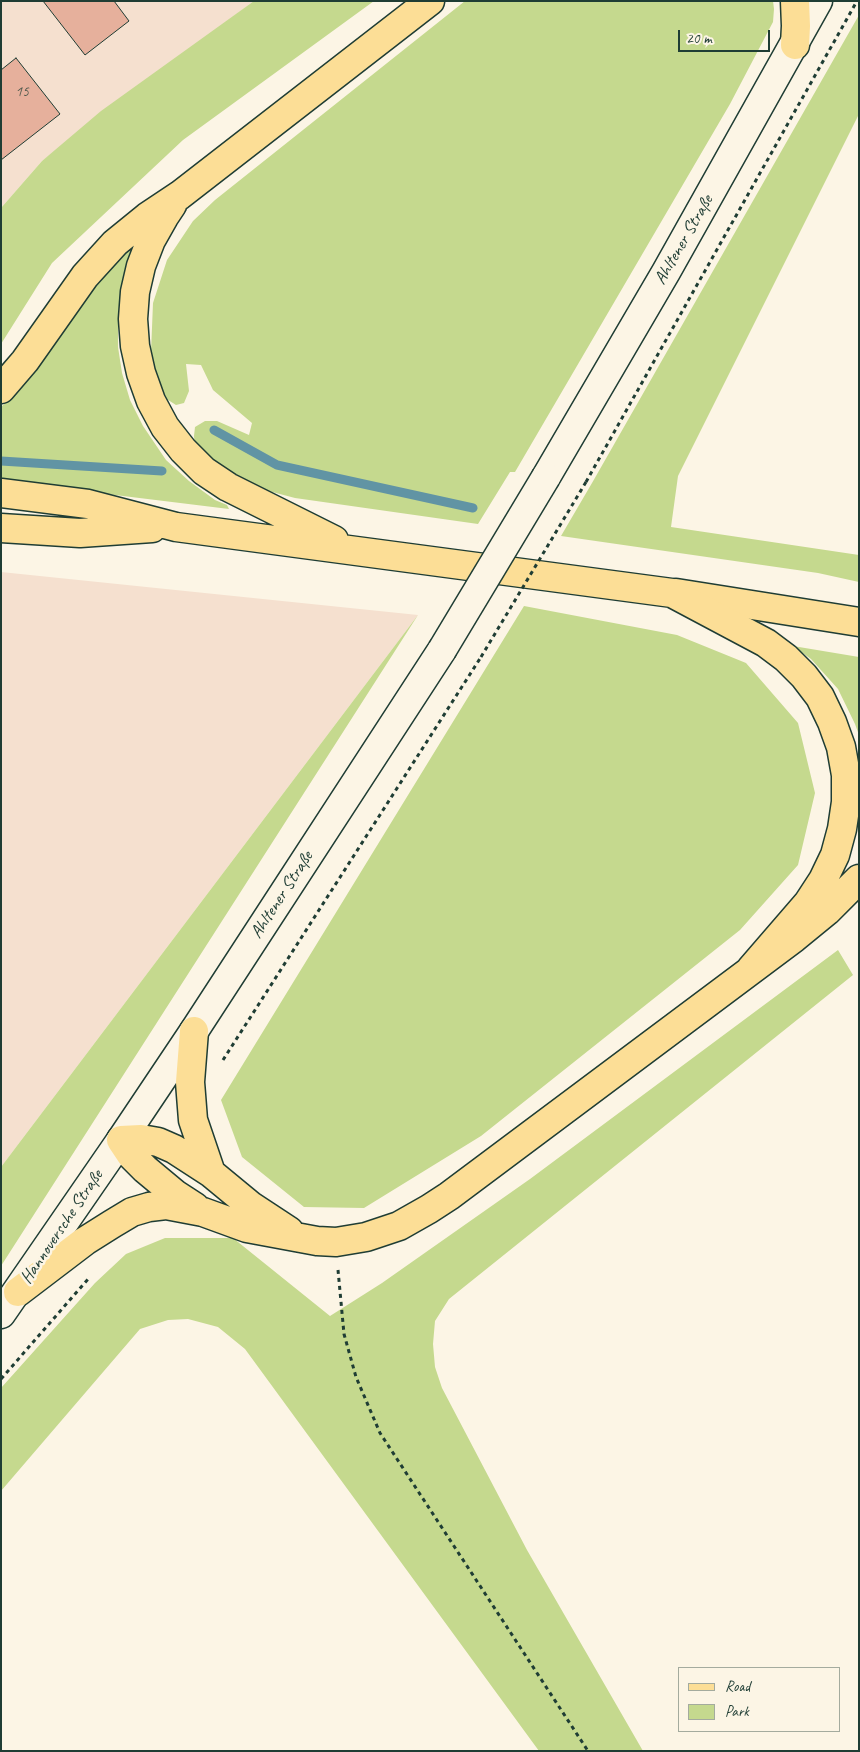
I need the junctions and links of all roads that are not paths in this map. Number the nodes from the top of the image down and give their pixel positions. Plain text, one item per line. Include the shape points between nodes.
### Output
1 (430, 1) edge
2 (795, 1) edge
3 (818, 1) edge
4 (795, 45) junction
5 (180, 195) junction
6 (1, 388) edge
7 (1, 492) edge
8 (176, 527) junction
9 (1, 528) edge
10 (353, 549) junction
11 (672, 593) junction
12 (859, 622) edge
13 (859, 879) edge
14 (751, 969) junction
15 (194, 1031) junction
16 (121, 1140) junction
17 (211, 1173) junction
18 (203, 1212) junction
19 (298, 1237) junction
20 (18, 1292) junction
21 (1, 1314) edge

1 - 5 main road
2 - 4 main road
3 - 4 main road, Ahltener Straße
4 - 15 main road, Ahltener Straße, bridge via 666,272 442,650
5 - 6 main road via 146,217 100,259 25,361
5 - 10 main road via 151,240 135,292 135,346 150,401 183,450 204,470 228,487
7 - 8 main road via 88,504
8 - 9 main road via 80,533
8 - 10 main road
10 - 11 main road
11 - 12 main road
11 - 14 main road via 766,642 786,658 820,698 841,747 846,802 835,855 808,903
13 - 14 main road via 827,911
14 - 19 main road via 429,1210 366,1238 336,1242
15 - 16 main road, Ahltener Straße
15 - 17 main road via 190,1082 193,1120
16 - 17 main road via 158,1142
16 - 18 main road via 145,1169
16 - 20 main road, Hannoversche Straße
17 - 19 main road via 251,1206
18 - 19 main road via 247,1228
18 - 20 main road via 166,1205 132,1212 85,1241
20 - 21 main road, Hannoversche Straße

